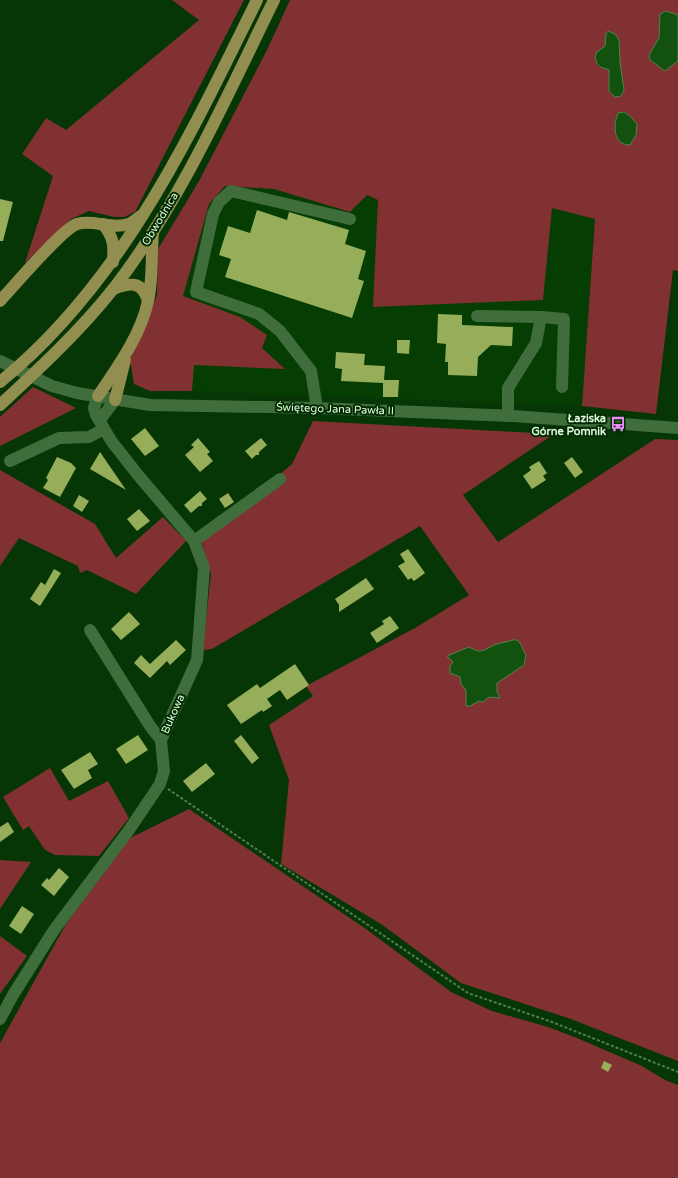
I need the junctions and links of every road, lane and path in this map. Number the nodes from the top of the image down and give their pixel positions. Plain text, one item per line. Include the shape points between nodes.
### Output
1 (257, 0) edge
2 (274, 0) edge
3 (146, 212) junction
4 (350, 219) dead end
5 (103, 224) junction
6 (153, 232) junction
7 (113, 262) junction
8 (113, 289) junction
9 (0, 301) edge
10 (148, 301) junction
11 (477, 316) dead end
12 (541, 317) junction
13 (127, 350) junction
14 (0, 361) edge
15 (0, 382) edge
16 (562, 387) dead end
17 (98, 396) junction
18 (115, 400) junction
19 (0, 405) edge
20 (317, 408) junction
21 (508, 416) junction
22 (102, 424) junction
23 (678, 428) edge
24 (10, 461) dead end
25 (280, 479) dead end
26 (194, 541) junction
27 (90, 630) dead end
28 (161, 740) junction
29 (160, 784) junction
30 (0, 1019) edge
31 (678, 1072) edge

1 - 3 main road, Obwodnica via 178,156
2 - 6 main road, Obwodnica via 190,168
3 - 5 main road via 129,224
3 - 7 main road, Obwodnica
4 - 20 street via 232,192 219,202 212,214 196,292 259,314 280,330 311,371
5 - 7 main road via 111,234
5 - 9 main road via 85,222 62,234
6 - 8 main road, Obwodnica
6 - 10 main road
7 - 15 main road, Obwodnica via 43,344
8 - 10 main road via 128,284 136,285 145,292
8 - 19 main road, Obwodnica via 45,364
10 - 13 main road
11 - 12 street
12 - 16 street via 564,319
12 - 21 street via 536,343 508,388
13 - 17 main road
13 - 18 main road
14 - 17 street, Świętego Jana Pawła II via 52,386
17 - 18 street, Świętego Jana Pawła II
17 - 22 street, Bukowa via 94,408
18 - 20 street, Świętego Jana Pawła II via 150,405
18 - 22 street
20 - 21 street, Świętego Jana Pawła II
21 - 23 street, Świętego Jana Pawła II
22 - 24 street via 89,437 59,438
22 - 26 street, Bukowa via 138,475
25 - 26 street
26 - 28 street, Bukowa via 204,568 197,660
27 - 28 street
28 - 29 street, Bukowa via 164,771
29 - 30 street, Bukowa via 54,930
29 - 31 path via 468,993 552,1022

